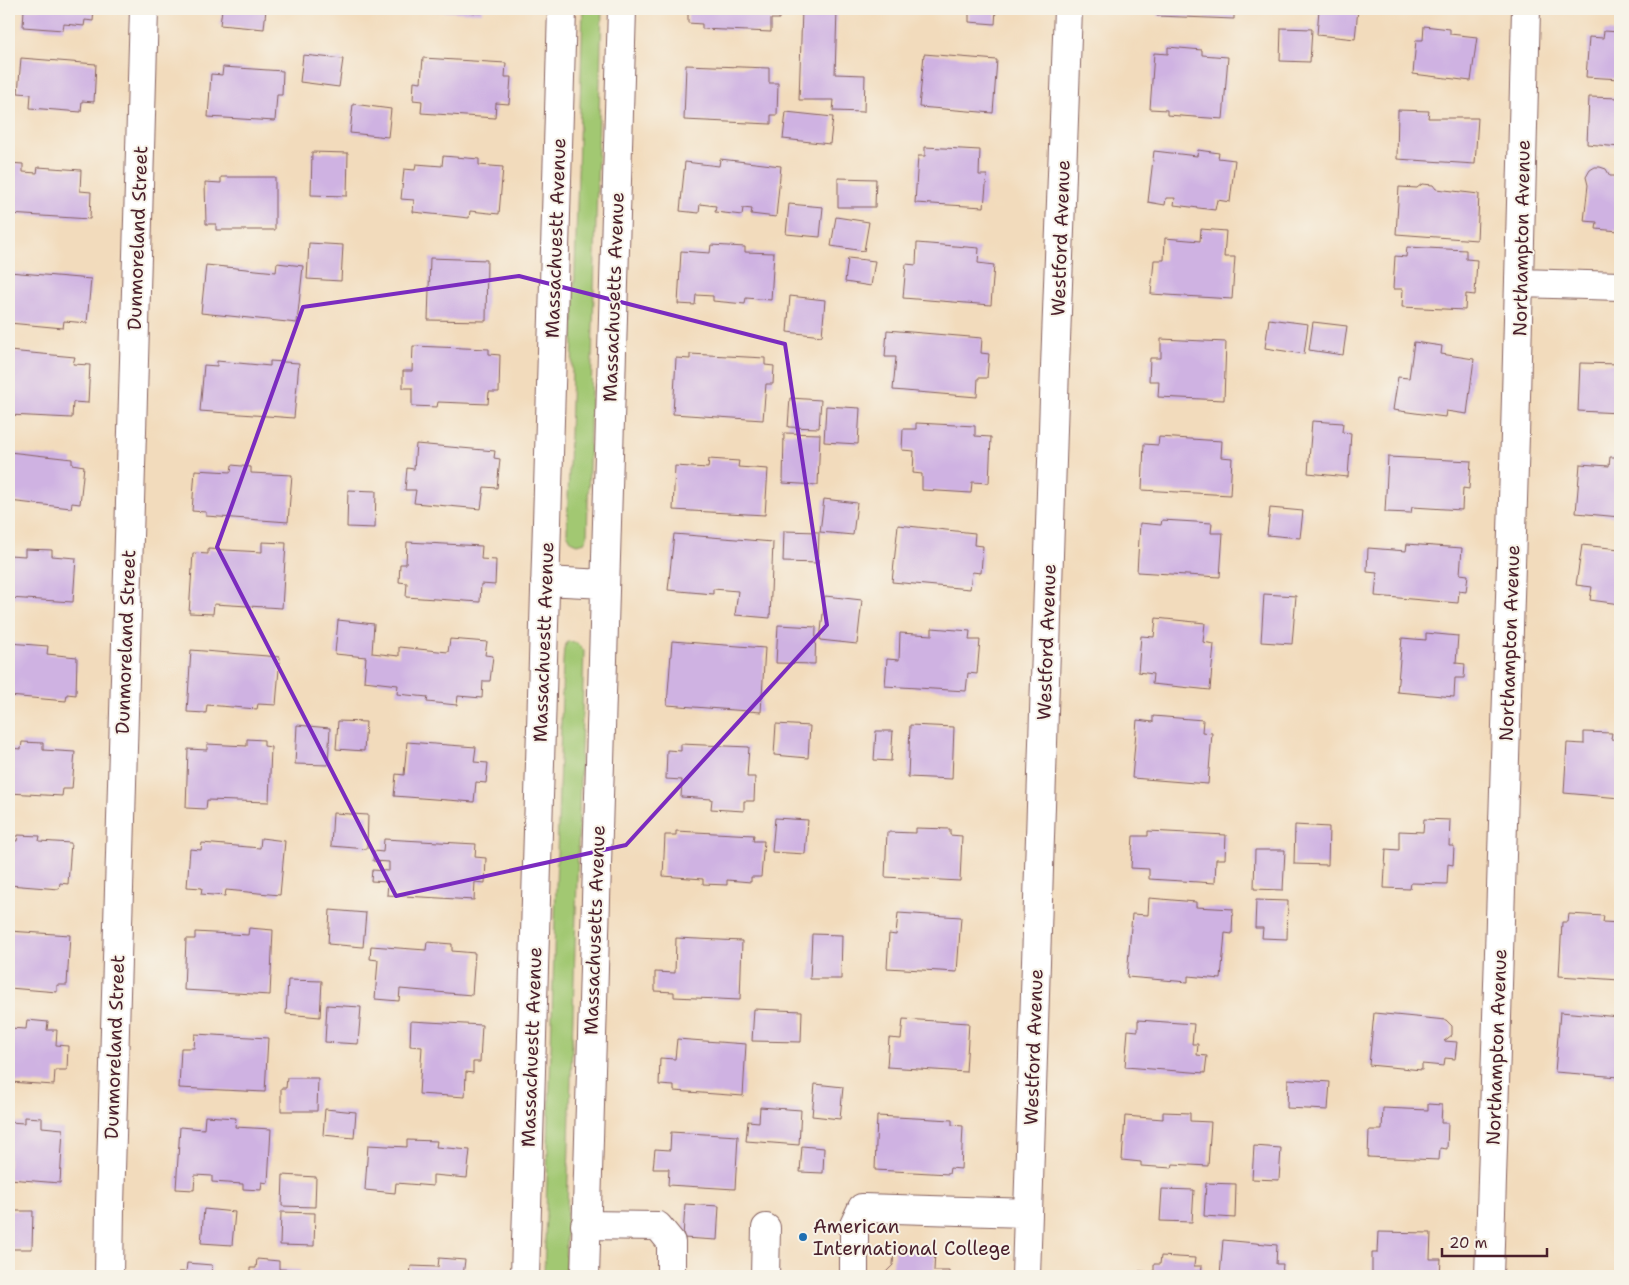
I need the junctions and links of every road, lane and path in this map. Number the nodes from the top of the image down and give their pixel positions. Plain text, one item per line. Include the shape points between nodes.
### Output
1 (144, 9) edge
2 (562, 9) edge
3 (622, 9) edge
4 (1068, 9) edge
5 (1526, 9) edge
6 (1520, 283) junction
7 (1620, 286) edge
8 (545, 581) junction
9 (605, 584) junction
10 (1028, 1213) junction
11 (585, 1225) junction
12 (766, 1228) dead end
13 (109, 1276) edge
14 (525, 1276) edge
15 (584, 1276) edge
16 (672, 1276) edge
17 (765, 1276) edge
18 (854, 1276) edge
19 (1026, 1276) edge
20 (1489, 1276) edge

1 - 13 street, Dunmoreland Street
2 - 8 street, Massachuestt Avenue
3 - 9 street, Massachusetts Avenue
4 - 10 street, Westford Avenue
5 - 6 street, Northampton Avenue
6 - 7 street
6 - 20 street, Northampton Avenue
8 - 9 street
8 - 14 street, Massachuestt Avenue
9 - 11 street, Massachusetts Avenue
10 - 18 street via 862,1208 854,1225
10 - 19 street, Westford Avenue
11 - 15 street, Massachusetts Avenue
11 - 16 street via 658,1226 671,1242
12 - 17 street

